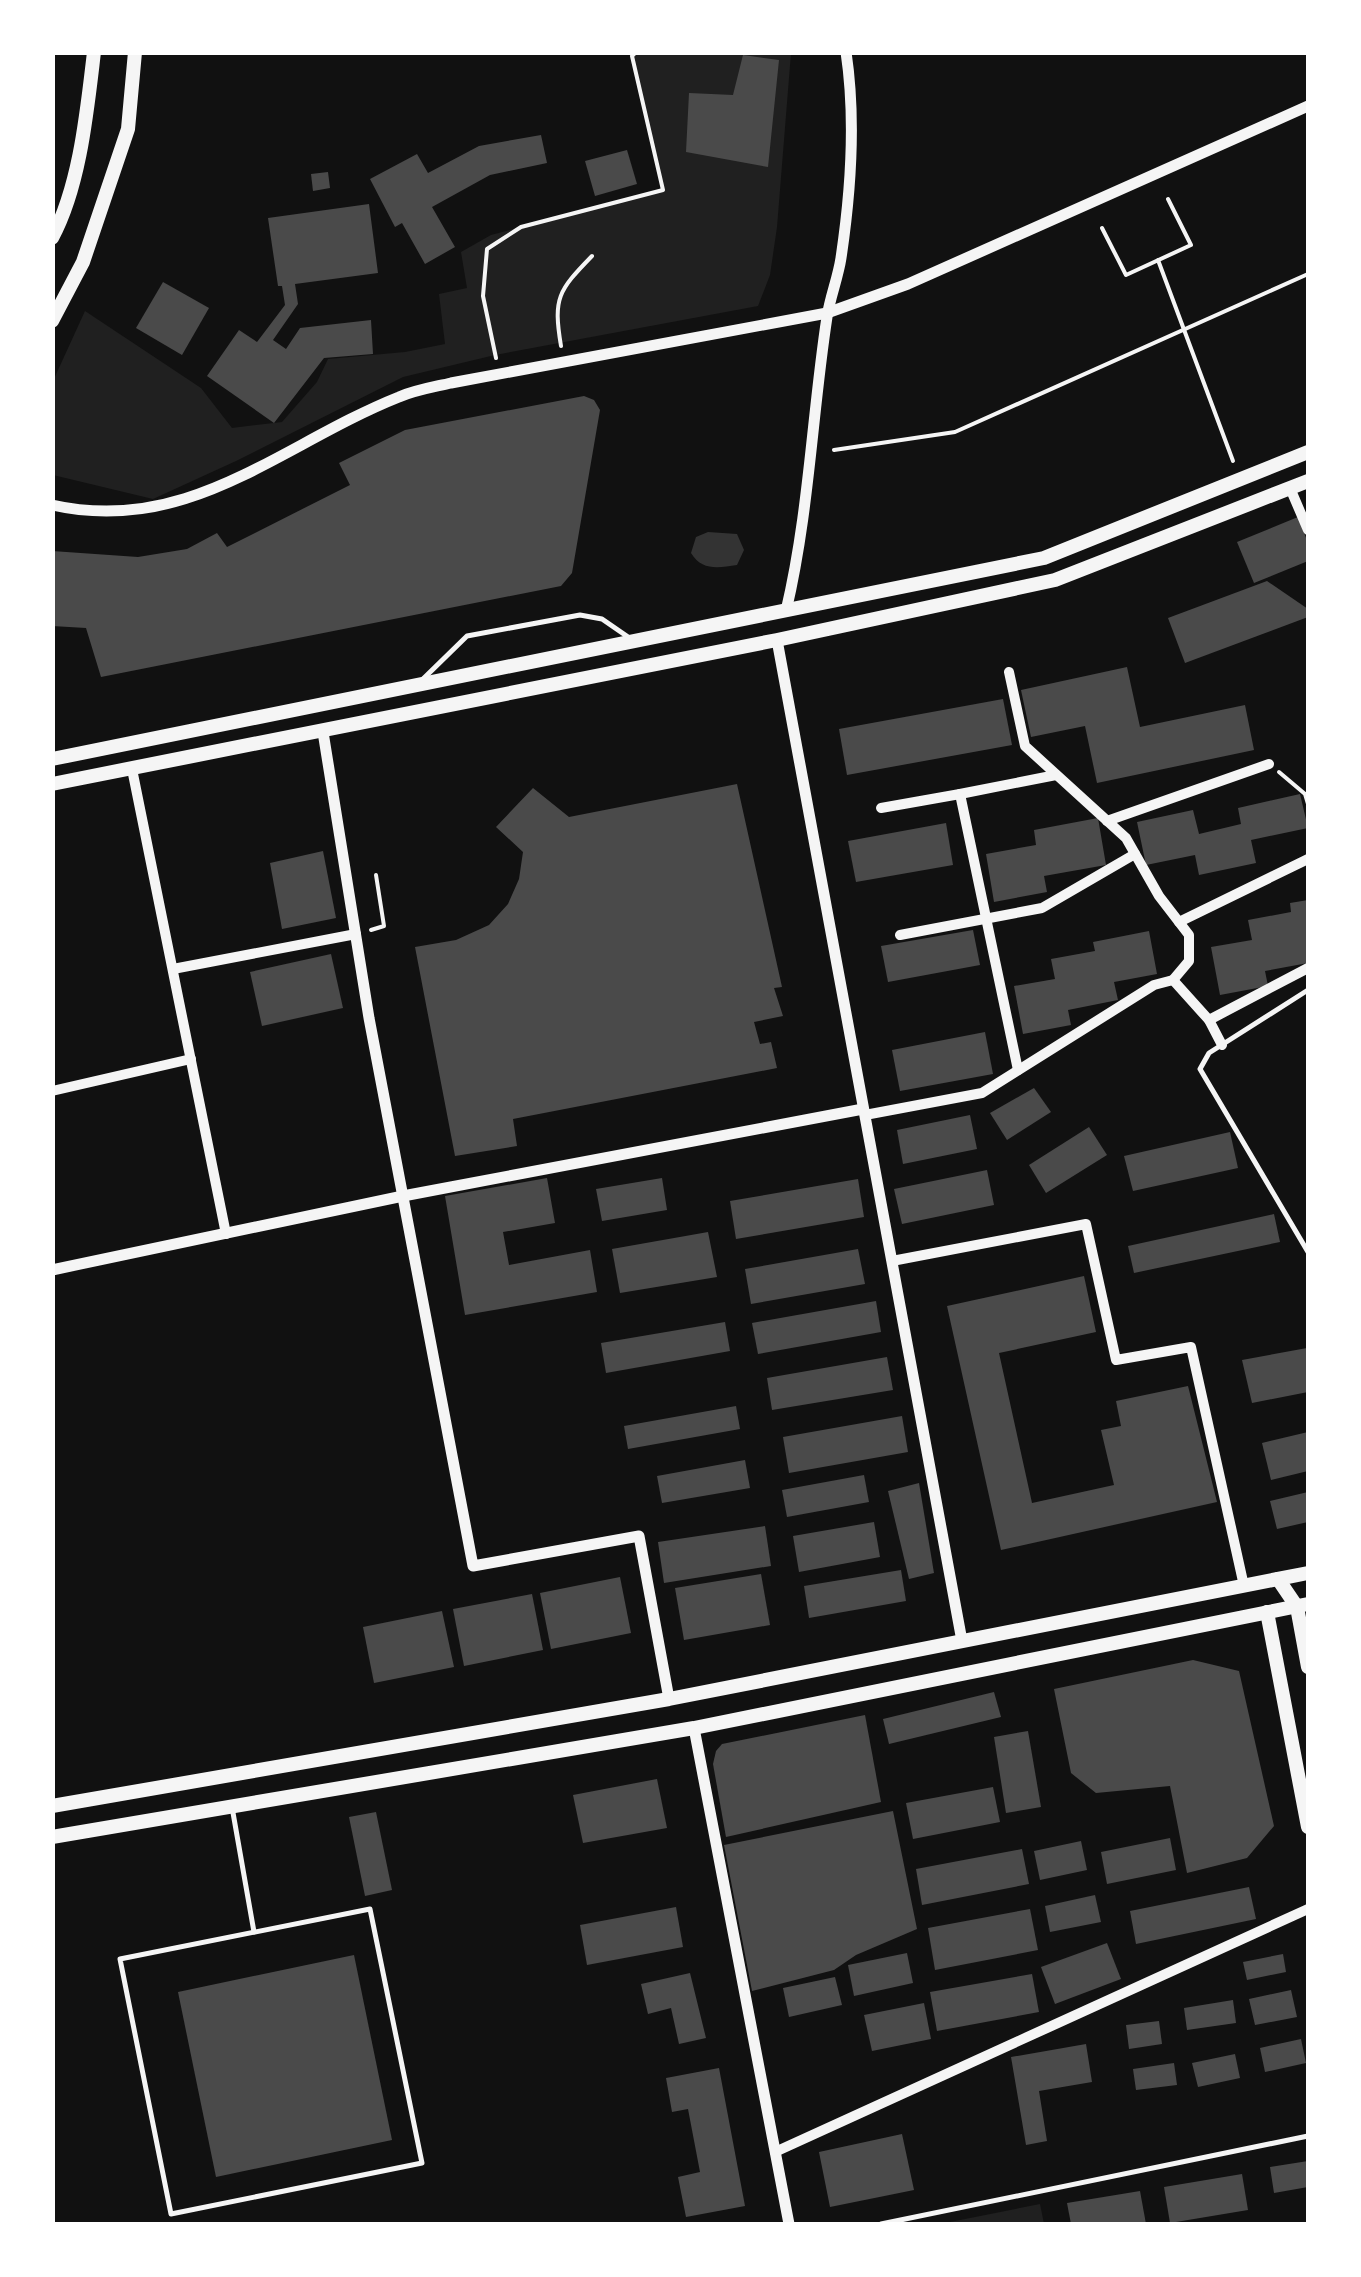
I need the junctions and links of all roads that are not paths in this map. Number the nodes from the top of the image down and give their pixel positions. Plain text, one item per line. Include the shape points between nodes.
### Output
1 (94, 52) edge
2 (135, 52) edge
3 (846, 52) edge
4 (1308, 106) edge
5 (52, 238) edge
6 (827, 313) junction
7 (52, 322) edge
8 (1308, 452) edge
9 (1308, 481) edge
10 (1290, 488) junction
11 (52, 505) edge
12 (1308, 530) edge
13 (786, 611) junction
14 (776, 640) junction
15 (634, 641) junction
16 (1009, 672) dead end
17 (417, 685) junction
18 (323, 732) junction
19 (52, 759) edge
20 (1269, 764) road end
21 (132, 769) junction
22 (1056, 775) junction
23 (52, 784) edge
24 (960, 794) junction
25 (881, 808) dead end
26 (1107, 821) junction
27 (1135, 854) junction
28 (1308, 859) edge
29 (987, 920) junction
30 (1179, 922) junction
31 (356, 934) junction
32 (900, 935) dead end
33 (1308, 968) edge
34 (173, 969) junction
35 (1173, 980) junction
36 (1308, 990) edge
37 (1208, 1020) junction
38 (1222, 1044) junction
39 (191, 1060) junction
40 (1018, 1070) junction
41 (52, 1091) edge
42 (864, 1112) junction
43 (403, 1196) junction
44 (226, 1234) junction
45 (1308, 1252) edge
46 (892, 1261) junction
47 (52, 1270) edge
48 (1308, 1574) edge
49 (1278, 1579) junction
50 (1244, 1586) junction
51 (1303, 1605) edge
52 (1267, 1612) junction
53 (962, 1641) junction
54 (1308, 1667) edge
55 (669, 1698) junction
56 (694, 1728) junction
57 (52, 1798) edge
58 (75, 1802) junction
59 (52, 1806) edge
60 (232, 1807) junction
61 (1308, 1828) edge
62 (52, 1840) edge
63 (1308, 1909) edge
64 (254, 1932) junction
65 (1308, 2136) edge
66 (775, 2152) junction
67 (789, 2224) edge
68 (881, 2224) edge

1 - 5 main road via 88,110 64,216
2 - 7 main road via 128,129 83,262
3 - 6 street via 850,144 841,258
4 - 6 street via 908,284
6 - 11 street via 402,396 205,494 142,511
6 - 13 street via 799,558
8 - 13 main road via 1044,558
9 - 10 main road
10 - 12 street
10 - 14 main road via 1055,580
13 - 15 main road
14 - 18 main road
14 - 42 street
15 - 17 main road
15 - 17 lane via 602,619 580,615 468,636
16 - 22 street via 1025,746
17 - 19 main road
18 - 21 main road
18 - 31 street
20 - 26 street
21 - 23 main road
21 - 34 street
22 - 24 street
22 - 26 street
24 - 25 street
24 - 29 street
26 - 27 street
27 - 29 street via 1042,908
27 - 30 street
28 - 30 street
29 - 32 street
29 - 40 street
30 - 35 street via 1189,936 1189,961
31 - 34 street
31 - 43 street
33 - 37 street
34 - 39 street
35 - 37 street
35 - 40 street
36 - 38 lane
37 - 38 street
38 - 45 lane via 1200,1069
39 - 41 street
39 - 44 street
40 - 42 street via 982,1092
42 - 43 street
42 - 46 street
43 - 44 street
43 - 55 street via 474,1566 639,1536
44 - 47 street
46 - 50 street via 1086,1224 1116,1360 1191,1347
46 - 53 street
48 - 49 main road
49 - 50 main road
49 - 51 main road
49 - 52 main road
50 - 53 main road
51 - 52 main road
51 - 54 main road
52 - 56 main road
52 - 61 main road
53 - 55 main road
55 - 58 main road
56 - 60 main road
56 - 66 street
57 - 58 main road
58 - 59 main road
60 - 62 main road
60 - 64 lane
63 - 66 street
64 - 64 lane via 120,1959 171,2214 422,2163 370,1908
65 - 68 lane
66 - 67 street

